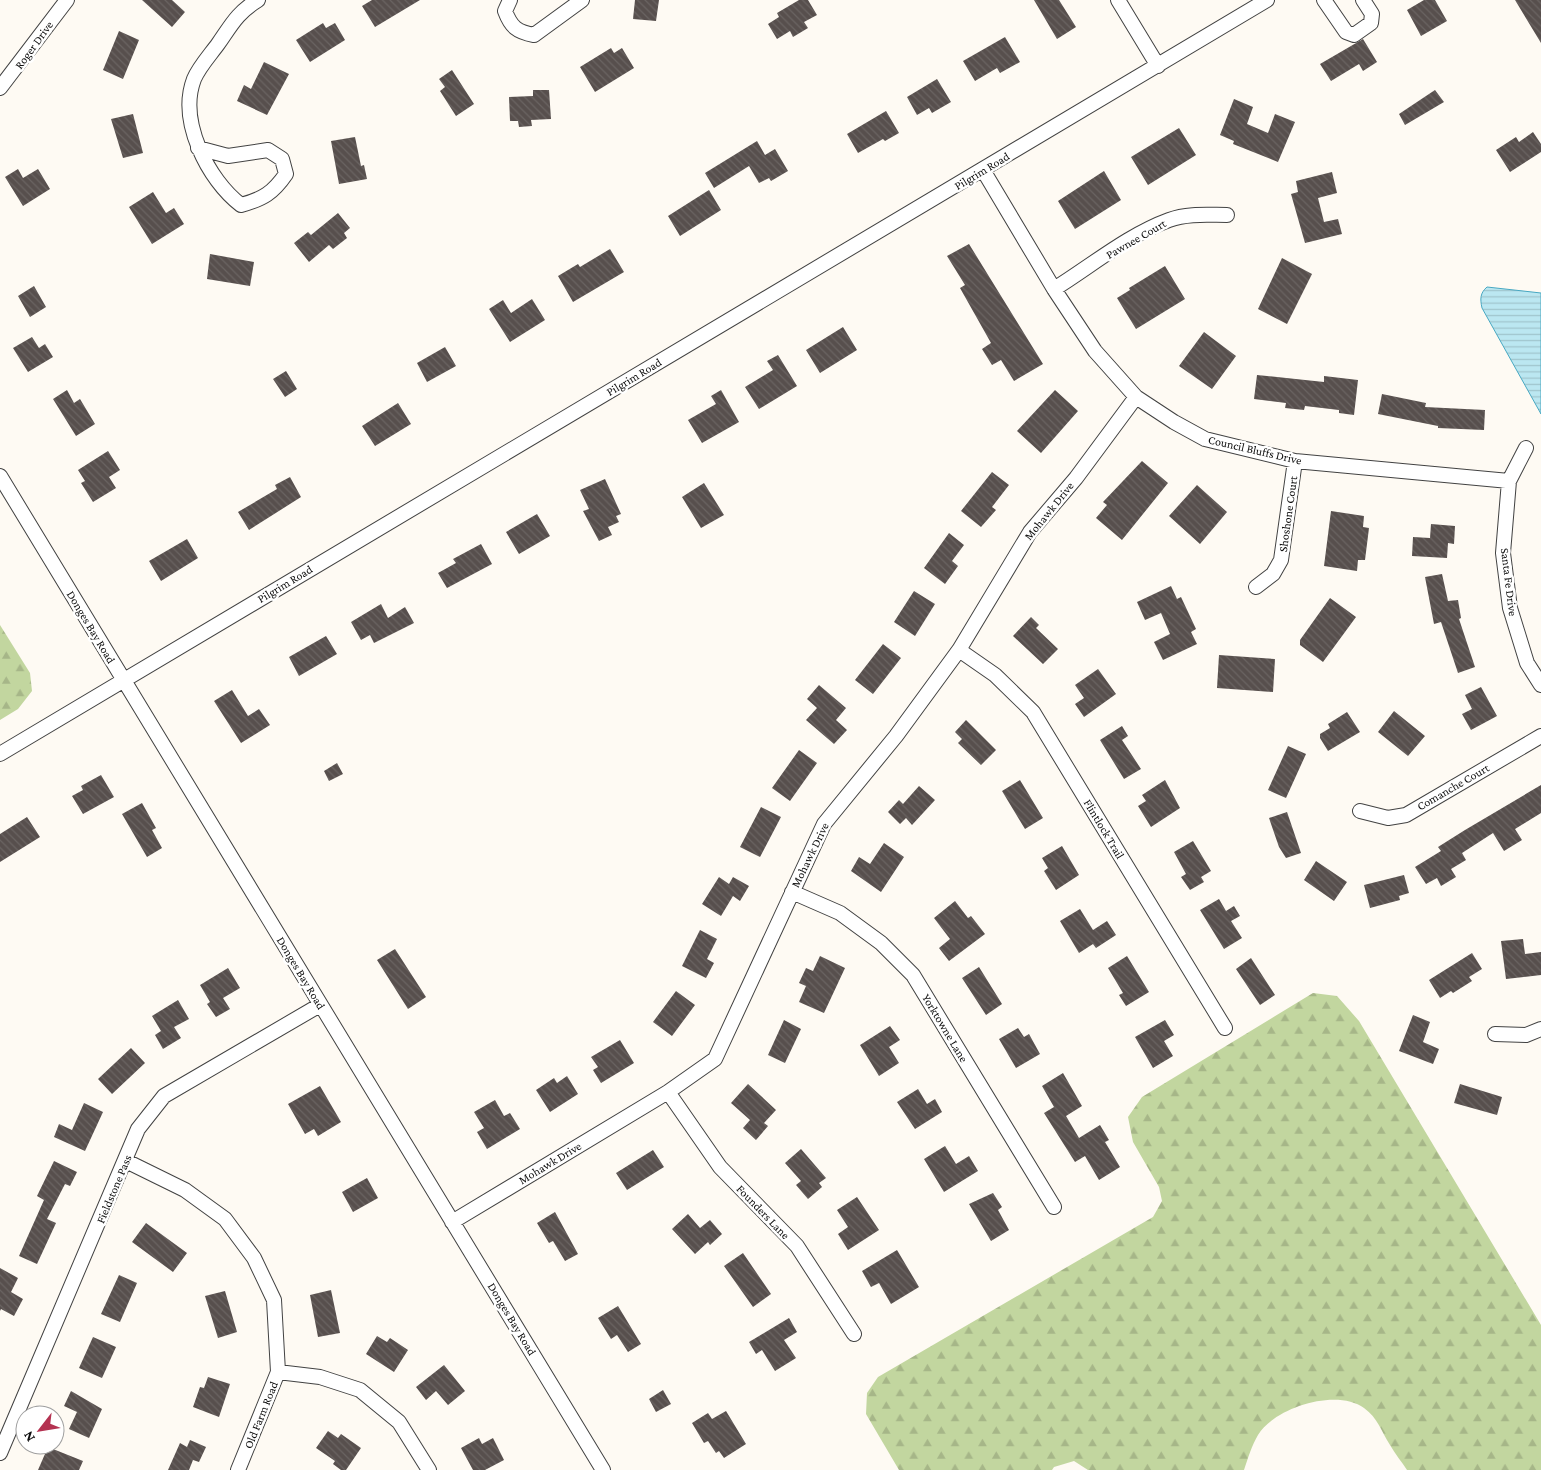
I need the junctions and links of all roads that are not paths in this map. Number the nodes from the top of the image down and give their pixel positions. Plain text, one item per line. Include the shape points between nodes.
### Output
1 (67, 0) edge
2 (258, 0) edge
3 (510, 0) edge
4 (582, 0) edge
5 (1118, 0) edge
6 (1267, 0) edge
7 (1324, 0) edge
8 (1363, 0) edge
9 (1158, 66) junction
10 (0, 88) edge
11 (198, 148) junction
12 (982, 170) junction
13 (1227, 215) dead end
14 (1054, 289) junction
15 (1136, 397) junction
16 (1526, 448) dead end
17 (1295, 461) junction
18 (0, 476) edge
19 (1509, 481) junction
20 (1256, 587) dead end
21 (959, 650) junction
22 (124, 680) junction
23 (1541, 685) edge
24 (1541, 736) edge
25 (0, 754) edge
26 (1360, 811) dead end
27 (792, 892) junction
28 (320, 1005) junction
29 (1225, 1028) dead end
30 (1541, 1029) edge
31 (1495, 1034) dead end
32 (668, 1092) junction
33 (126, 1162) junction
34 (1054, 1207) dead end
35 (452, 1222) junction
36 (854, 1334) dead end
37 (278, 1372) junction
38 (0, 1453) edge
39 (238, 1470) edge
40 (429, 1470) edge
41 (603, 1470) edge

1 - 10 street, Roger Drive
2 - 11 street via 241,11 194,79 189,112
3 - 4 street via 505,11 510,24 520,32 534,34
5 - 9 street
6 - 9 street, Pilgrim Road
7 - 8 street via 1346,32 1354,35 1371,23 1372,14
9 - 12 street, Pilgrim Road
11 - 11 street via 228,195 241,205 275,190 286,174 282,159 268,150 228,156
12 - 14 street, Council Bluffs Drive
12 - 22 street, Pilgrim Road
13 - 14 street, Pawnee Court via 1186,216 1170,220
14 - 15 street, Council Bluffs Drive via 1095,352
15 - 17 street, Council Bluffs Drive via 1206,439
15 - 21 street, Mohawk Drive via 1076,478 1030,532
16 - 19 street, Santa Fe Drive
17 - 19 street, Council Bluffs Drive
17 - 20 street, Shoshone Court via 1281,560 1273,574
18 - 22 street, Donges Bay Road
19 - 23 street, Santa Fe Drive via 1504,553 1510,608 1527,663
21 - 27 street, Mohawk Drive via 896,736 824,824
21 - 29 street, Flintlock Trail via 995,675 1033,712
22 - 25 street, Pilgrim Road
22 - 28 street, Donges Bay Road
24 - 26 street, Comanche Court via 1406,815 1388,818
27 - 32 street, Mohawk Drive via 715,1059
27 - 34 street, Yorktowne Lane via 840,913 881,943 913,975
28 - 33 street, Fieldstone Pass via 164,1096 138,1129
28 - 35 street, Donges Bay Road
30 - 31 street via 1526,1035
32 - 35 street, Mohawk Drive
32 - 36 street, Founders Lane via 720,1168 797,1246
33 - 37 street, Old Farm Road via 185,1190 225,1219 254,1258 274,1300
33 - 38 street, Fieldstone Pass
35 - 41 street, Donges Bay Road
37 - 39 street, Old Farm Road
37 - 40 street via 320,1377 360,1390 398,1422

